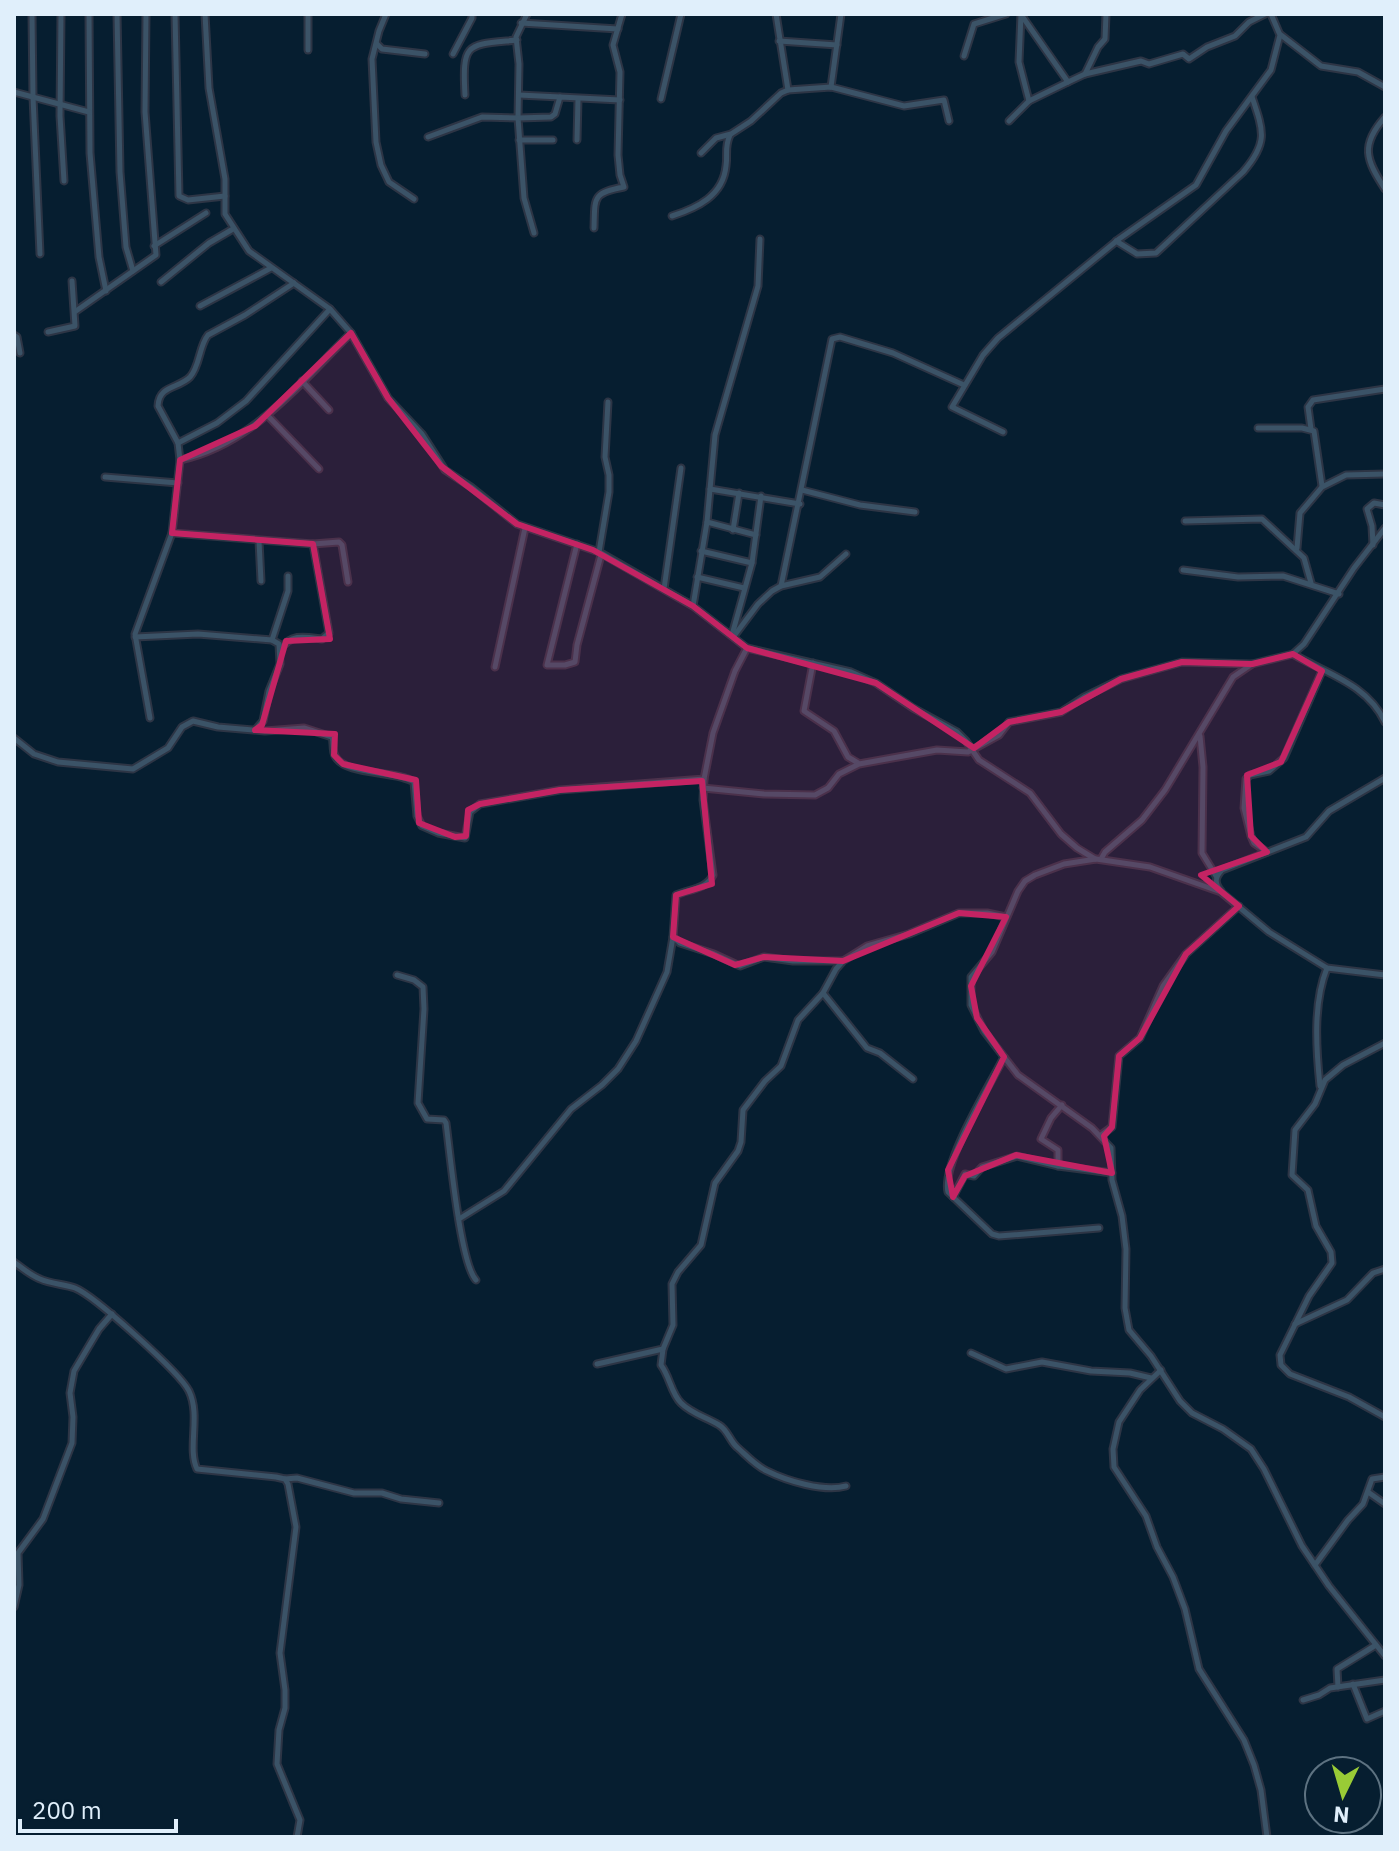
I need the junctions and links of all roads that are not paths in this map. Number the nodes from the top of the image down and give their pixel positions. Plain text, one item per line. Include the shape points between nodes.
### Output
1 (32, 14) edge
2 (61, 14) edge
3 (89, 14) edge
4 (117, 14) edge
5 (146, 14) edge
6 (175, 14) edge
7 (205, 14) edge
8 (308, 14) edge
9 (386, 14) edge
10 (472, 14) edge
11 (527, 14) edge
12 (622, 14) edge
13 (681, 14) edge
14 (776, 14) edge
15 (841, 14) edge
16 (1006, 14) edge
17 (1021, 14) edge
18 (1106, 14) edge
19 (1268, 14) edge
20 (521, 23) junction
21 (618, 29) junction
22 (1280, 35) junction
23 (517, 40) junction
24 (779, 41) junction
25 (377, 44) junction
26 (837, 45) junction
27 (308, 50) dead end
28 (425, 54) dead end
29 (453, 54) dead end
30 (964, 56) dead end
31 (1085, 74) junction
32 (1068, 82) junction
33 (831, 87) junction
34 (1385, 87) edge
35 (788, 90) junction
36 (14, 92) edge
37 (465, 95) dead end
38 (519, 95) junction
39 (33, 97) junction
40 (560, 97) junction
41 (1252, 97) junction
42 (578, 99) junction
43 (661, 99) dead end
44 (620, 100) junction
45 (1029, 101) junction
46 (61, 106) junction
47 (89, 112) junction
48 (1385, 117) edge
49 (518, 118) junction
50 (949, 121) dead end
51 (1009, 121) dead end
52 (731, 134) junction
53 (428, 137) dead end
54 (519, 140) junction
55 (553, 140) dead end
56 (577, 140) dead end
57 (701, 153) dead end
58 (64, 181) dead end
59 (1385, 189) edge
60 (225, 196) junction
61 (414, 199) dead end
62 (206, 213) dead end
63 (672, 216) dead end
64 (594, 228) dead end
65 (233, 229) junction
66 (534, 233) dead end
67 (760, 239) dead end
68 (1116, 241) junction
69 (154, 246) junction
70 (40, 254) dead end
71 (271, 268) junction
72 (133, 271) junction
73 (72, 281) dead end
74 (161, 282) dead end
75 (295, 283) junction
76 (106, 291) junction
77 (200, 306) dead end
78 (330, 309) junction
79 (76, 311) junction
80 (48, 332) dead end
81 (351, 333) junction
82 (14, 335) edge
83 (20, 353) dead end
84 (302, 381) junction
85 (964, 385) junction
86 (1385, 389) edge
87 (608, 402) dead end
88 (329, 410) dead end
89 (268, 416) junction
90 (1258, 428) dead end
91 (1311, 429) junction
92 (1003, 432) dead end
93 (178, 443) junction
94 (180, 460) junction
95 (681, 468) dead end
96 (319, 469) dead end
97 (1385, 474) edge
98 (105, 477) dead end
99 (178, 483) junction
100 (1322, 487) junction
101 (710, 489) junction
102 (802, 490) junction
103 (739, 493) junction
104 (761, 496) junction
105 (800, 504) junction
106 (1385, 505) edge
107 (915, 512) dead end
108 (1185, 521) dead end
109 (707, 522) junction
110 (525, 528) junction
111 (1385, 528) edge
112 (733, 530) junction
113 (172, 533) junction
114 (756, 535) junction
115 (1383, 539) edge
116 (259, 541) junction
117 (313, 544) junction
118 (577, 544) junction
119 (1373, 546) junction
120 (1297, 548) junction
121 (701, 551) junction
122 (600, 554) junction
123 (846, 554) dead end
124 (752, 563) junction
125 (1183, 570) dead end
126 (288, 576) dead end
127 (697, 577) junction
128 (261, 581) dead end
129 (348, 582) dead end
130 (1311, 583) junction
131 (781, 586) junction
132 (744, 588) junction
133 (664, 590) junction
134 (1339, 594) junction
135 (693, 606) junction
136 (733, 636) junction
137 (135, 637) junction
138 (272, 640) junction
139 (747, 648) junction
140 (281, 649) junction
141 (1293, 654) junction
142 (813, 663) junction
143 (1252, 664) junction
144 (495, 667) dead end
145 (1322, 671) junction
146 (150, 718) dead end
147 (1385, 722) edge
148 (255, 730) junction
149 (1199, 735) junction
150 (14, 738) edge
151 (972, 749) junction
152 (859, 764) junction
153 (1385, 778) edge
154 (704, 779) junction
155 (703, 788) junction
156 (1267, 852) junction
157 (1098, 859) junction
158 (1216, 876) junction
159 (1221, 892) junction
160 (1239, 906) junction
161 (1006, 917) junction
162 (673, 937) junction
163 (843, 961) junction
164 (1327, 968) junction
165 (397, 975) dead end
166 (1385, 975) edge
167 (823, 993) junction
168 (1385, 1043) edge
169 (1004, 1057) junction
170 (913, 1079) dead end
171 (1320, 1087) junction
172 (1062, 1105) junction
173 (1101, 1136) junction
174 (1058, 1166) junction
175 (1112, 1173) junction
176 (953, 1197) junction
177 (459, 1219) junction
178 (1099, 1228) dead end
179 (14, 1262) edge
180 (1385, 1269) edge
181 (476, 1280) dead end
182 (112, 1314) junction
183 (1293, 1325) junction
184 (663, 1349) junction
185 (971, 1353) dead end
186 (597, 1364) dead end
187 (1161, 1370) junction
188 (1151, 1378) junction
189 (1385, 1417) edge
190 (1385, 1477) edge
191 (285, 1479) junction
192 (846, 1486) dead end
193 (1368, 1492) junction
194 (439, 1503) dead end
195 (1385, 1504) edge
196 (1315, 1565) junction
197 (14, 1607) edge
198 (1376, 1645) junction
199 (1385, 1656) edge
200 (1385, 1680) edge
201 (1353, 1684) junction
202 (1338, 1687) junction
203 (1303, 1700) dead end
204 (1385, 1711) edge
205 (297, 1837) edge
206 (1267, 1837) edge

1 - 39 street
2 - 46 street
3 - 47 street
4 - 72 street via 120,172
5 - 69 street via 145,112
6 - 60 street via 179,196
7 - 60 street via 209,88
8 - 27 street
9 - 25 street
10 - 29 street
11 - 20 street
12 - 21 street
13 - 43 street
14 - 24 street
15 - 26 street
16 - 30 street via 974,24
17 - 32 street
17 - 45 street via 1019,62
18 - 31 street via 1105,39
19 - 22 street
19 - 31 street via 1189,59 1183,54
20 - 21 street
20 - 23 street
21 - 44 street via 613,45
22 - 34 street via 1321,66 1358,72
22 - 41 street via 1271,70
23 - 37 street via 486,42 465,55
23 - 38 street
24 - 26 street
24 - 35 street
25 - 28 street
25 - 61 street via 372,63 377,153 389,182
26 - 33 street
31 - 32 street
32 - 45 street
33 - 35 street
33 - 50 street via 904,106 944,100
35 - 52 street
36 - 39 street
38 - 40 street
38 - 49 street
39 - 46 street
39 - 70 street
40 - 42 street
40 - 49 street via 551,117
41 - 68 street via 1196,185
41 - 68 street via 1263,137 1243,172 1156,253 1137,254
42 - 44 street
42 - 56 street
44 - 64 street via 618,155 624,187 596,197
45 - 51 street
46 - 47 street
46 - 58 street
47 - 76 street via 94,218
48 - 59 street via 1372,134 1368,156
49 - 53 street via 482,117
49 - 54 street
52 - 57 street via 716,138
52 - 63 street via 717,189 707,201
54 - 55 street
54 - 66 street via 524,198
60 - 65 street via 225,214
62 - 69 street
65 - 71 street
65 - 74 street
67 - 101 street via 758,286 715,435
68 - 85 street via 991,345
69 - 72 street via 154,257
71 - 75 street
71 - 77 street
72 - 76 street
73 - 79 street
75 - 78 street
75 - 93 street via 208,335 192,374 160,395 158,406
76 - 79 street
78 - 81 street
78 - 93 street via 246,401
79 - 80 street via 73,327
81 - 84 street
81 - 110 street via 388,398 427,440 441,466
82 - 83 street
84 - 88 street
84 - 89 street
85 - 92 street via 952,407
85 - 102 street via 883,350 832,339
86 - 91 street via 1313,400 1308,407
87 - 122 street via 609,492
89 - 94 street via 209,450
89 - 96 street
90 - 91 street
91 - 100 street via 1317,438
93 - 94 street
94 - 99 street
95 - 133 street
97 - 100 street via 1346,475
98 - 99 street
99 - 113 street
100 - 120 street via 1300,513
101 - 103 street
101 - 109 street
102 - 105 street
102 - 107 street
103 - 104 street
103 - 112 street
104 - 105 street
104 - 114 street
105 - 131 street
106 - 119 street via 1374,503 1367,509
108 - 120 street via 1262,519
109 - 112 street
109 - 121 street
110 - 118 street
110 - 144 street
111 - 115 street
112 - 114 street
113 - 116 street
113 - 137 street
114 - 124 street
115 - 119 street
116 - 117 street
116 - 128 street
117 - 129 street via 341,543
117 - 140 street via 329,633 322,639 296,637
118 - 122 street
118 - 122 street via 547,665 575,662
119 - 134 street
120 - 130 street via 1309,567
121 - 124 street
121 - 127 street
122 - 133 street
123 - 131 street via 820,577
124 - 132 street
125 - 130 street via 1283,576
126 - 138 street
127 - 132 street
127 - 135 street
130 - 134 street
131 - 136 street via 758,604
132 - 136 street
133 - 135 street
134 - 141 street
135 - 136 street
136 - 139 street
137 - 138 street via 198,634
137 - 146 street
138 - 140 street
139 - 142 street
139 - 154 street via 713,733
140 - 148 street via 263,721
141 - 143 street
141 - 145 street
142 - 151 street via 876,683 957,732
142 - 152 street via 804,711 834,731 848,757
143 - 149 street via 1227,685
143 - 151 street via 1182,662 1121,679 1061,712 1009,722 999,735
145 - 147 street via 1357,687 1376,704
145 - 156 street via 1284,758 1269,771 1246,779 1244,808 1251,836
148 - 150 street via 193,721 162,753 124,769 58,762 34,754
148 - 154 street via 298,728 329,734 334,755 343,764 409,778 422,826 461,838 466,836 470,812 480,804 560,790
149 - 157 street via 1153,807
149 - 158 street via 1202,853
151 - 152 street
151 - 157 street via 979,760 1030,793 1077,848
152 - 155 street via 815,795
153 - 156 street via 1338,804 1306,837
154 - 155 street
155 - 162 street via 713,875 703,886 676,895
156 - 158 street
157 - 159 street via 1150,867
157 - 161 street via 1064,864 1025,881
158 - 159 street
159 - 160 street
160 - 164 street
160 - 173 street via 1186,954 1163,986 1140,1038 1119,1056 1112,1127
161 - 163 street via 959,913 867,946
161 - 169 street via 992,952 971,977 971,1005
162 - 163 street via 740,966 764,957
162 - 177 street via 667,972 618,1069 571,1109 504,1191
163 - 167 street
164 - 166 street
164 - 171 street via 1318,1009
165 - 177 street via 423,987 418,1103 427,1119 446,1123
167 - 170 street via 867,1048
167 - 184 street via 798,1020 781,1066 743,1110 741,1142 711,1194 701,1245 672,1284 673,1325
168 - 171 street via 1331,1074
169 - 172 street via 1029,1085
169 - 176 street via 948,1170 946,1185
171 - 183 street via 1315,1104 1295,1130 1291,1167 1294,1179 1308,1190 1332,1263
172 - 173 street
172 - 174 street via 1041,1139 1058,1150
173 - 175 street via 1111,1148
174 - 175 street
174 - 176 street via 1017,1156 988,1164 974,1176 965,1174
175 - 187 street via 1126,1249 1127,1324
176 - 178 street via 999,1236
177 - 181 street via 468,1269
179 - 182 street via 36,1278 77,1289
180 - 183 street via 1373,1273 1347,1300
182 - 191 street via 188,1390 197,1469
182 - 197 street via 74,1371 72,1443 43,1519 18,1553
183 - 189 street via 1281,1365 1290,1374
184 - 186 street
184 - 192 street via 661,1365 678,1400 723,1428 755,1463 810,1484
185 - 188 street via 1006,1369 1042,1362
187 - 188 street
187 - 196 street via 1192,1413 1251,1449
188 - 206 street via 1119,1422 1114,1467 1146,1516 1173,1577 1202,1677 1247,1748 1261,1790
190 - 193 street via 1373,1477
191 - 194 street
191 - 205 street via 296,1527 280,1653 285,1699 276,1749 300,1820
193 - 195 street
193 - 196 street
196 - 198 street
198 - 199 street
198 - 202 street via 1337,1669
200 - 201 street
201 - 202 street
201 - 204 street via 1367,1719
202 - 203 street

